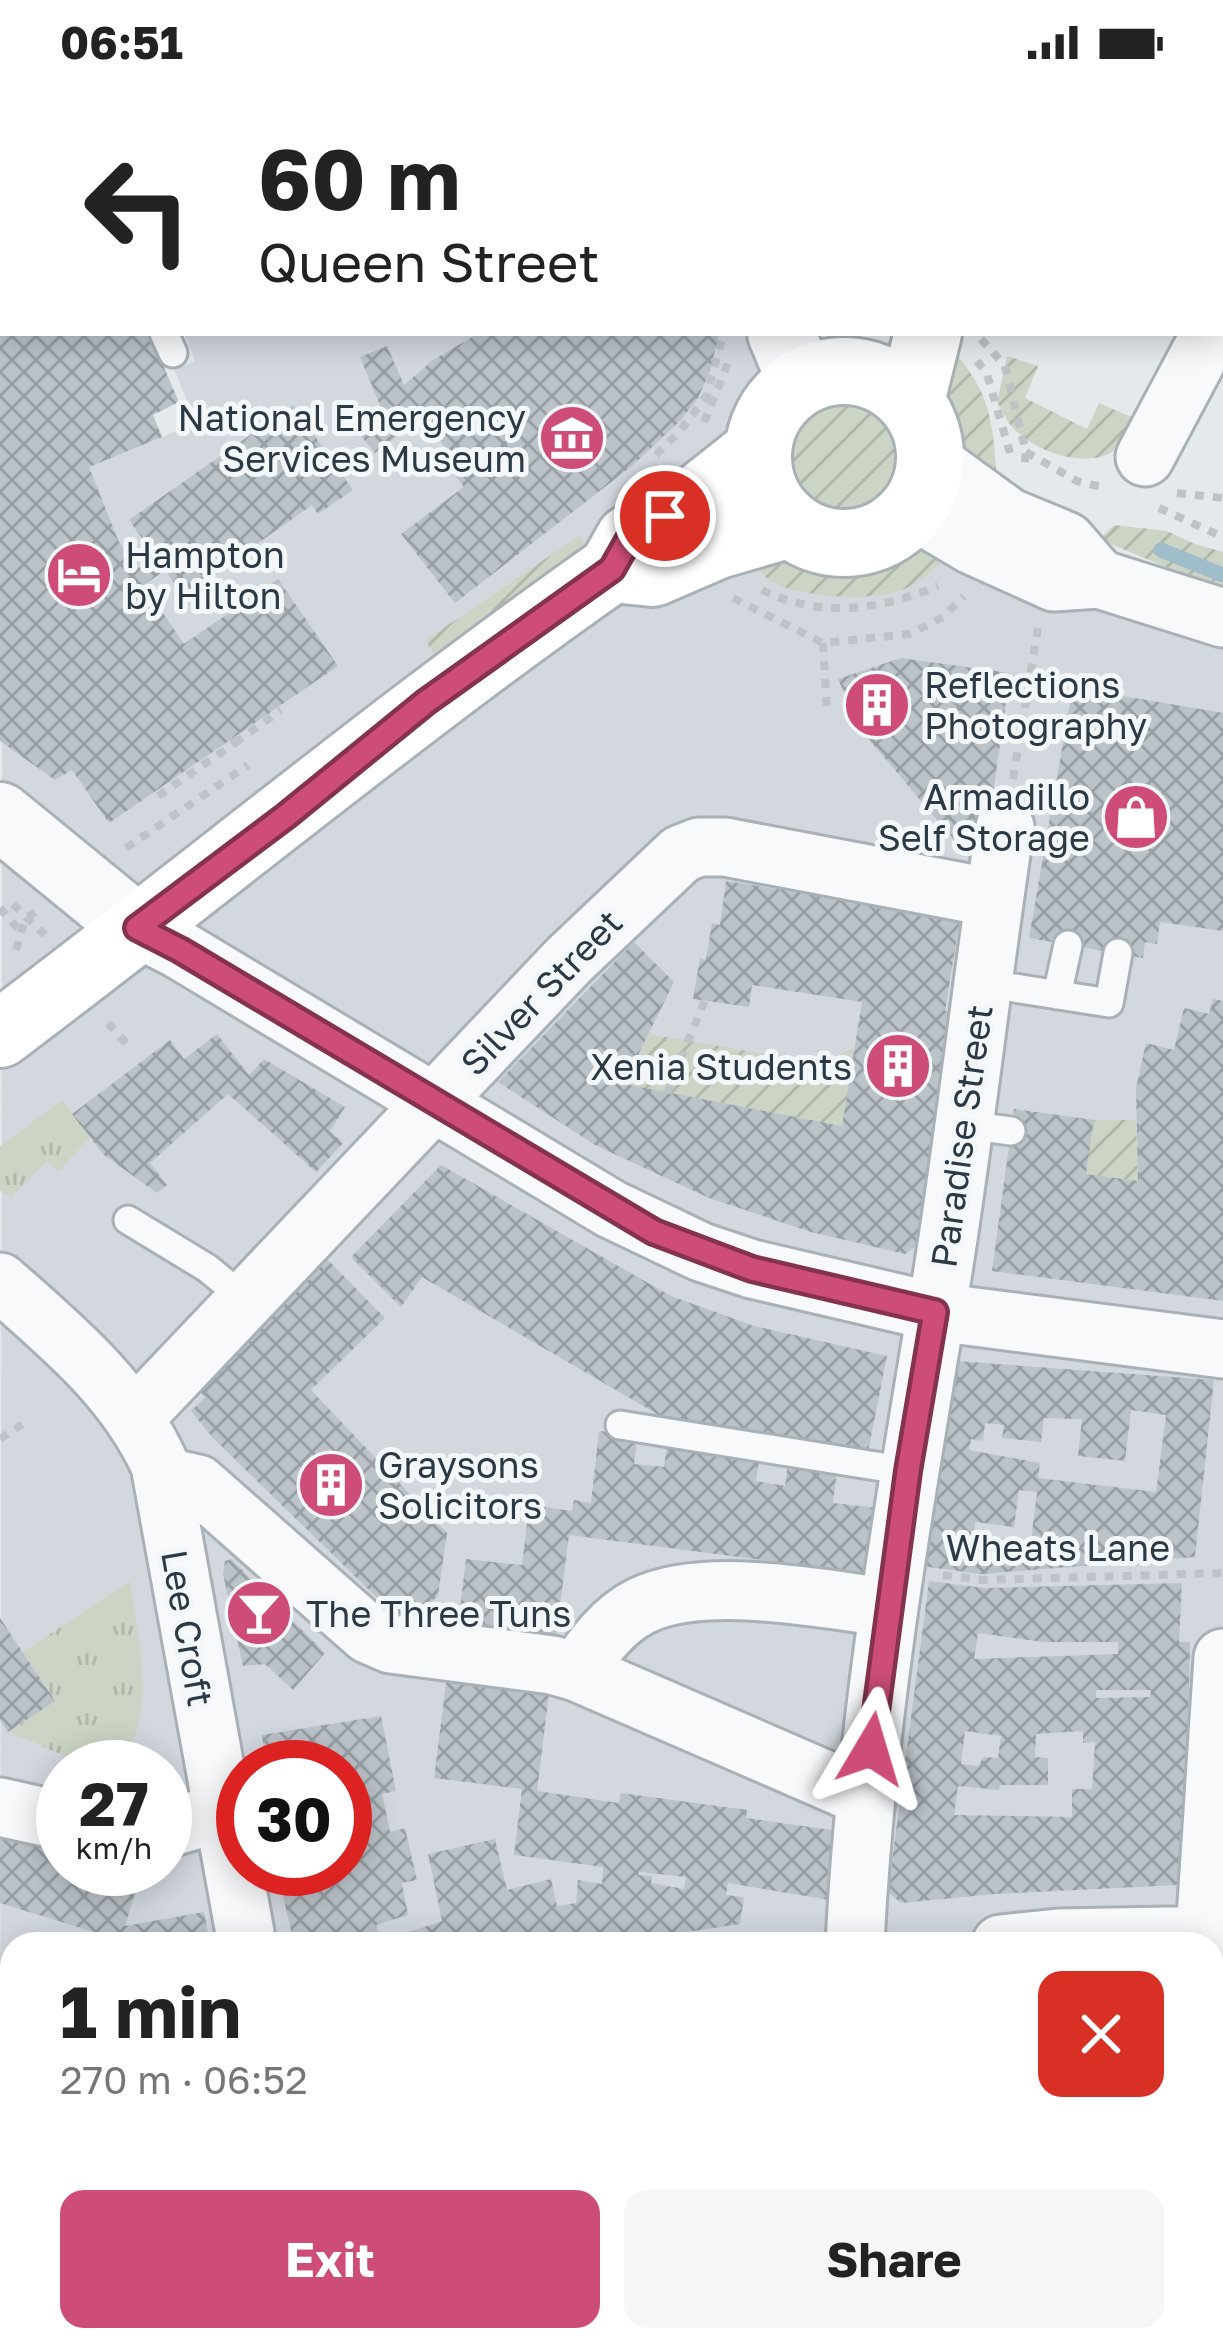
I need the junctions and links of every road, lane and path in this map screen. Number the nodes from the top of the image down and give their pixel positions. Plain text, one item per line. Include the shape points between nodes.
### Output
1 (723, 336) edge
2 (979, 336) edge
3 (1208, 336) edge
4 (951, 346) edge
5 (805, 353) edge
6 (729, 446) junction
7 (1026, 452) junction
8 (918, 457) junction
9 (1144, 457) dead end
10 (661, 466) dead end
11 (1077, 481) dead end
12 (790, 524) junction
13 (612, 569) junction
14 (749, 584) dead end
15 (940, 584) dead end
16 (969, 591) dead end
17 (740, 603) dead end
18 (1040, 615) dead end
19 (1223, 618) edge
20 (823, 643) junction
21 (827, 709) dead end
22 (281, 710) dead end
23 (158, 796) dead end
24 (0, 816) edge
25 (1005, 827) joint
26 (994, 898) junction
27 (137, 928) junction
28 (1068, 945) dead end
29 (1118, 953) dead end
30 (983, 983) junction
31 (1057, 995) junction
32 (704, 1000) dead end
33 (0, 1034) edge
34 (667, 1093) dead end
35 (434, 1102) junction
36 (128, 1220) dead end
37 (0, 1282) edge
38 (245, 1299) junction
39 (935, 1312) junction
40 (1223, 1349) edge
41 (135, 1417) junction
42 (30, 1419) dead end
43 (620, 1425) dead end
44 (0, 1439) edge
45 (908, 1471) junction
46 (166, 1500) junction
47 (1223, 1573) edge
48 (891, 1588) junction
49 (1223, 1658) edge
50 (578, 1672) junction
51 (1222, 1679) edge
52 (216, 1774) edge
53 (865, 1797) junction
54 (0, 1807) edge
55 (36, 1814) edge
56 (238, 1896) edge
57 (245, 1932) edge
58 (855, 1932) edge
59 (1214, 1932) edge

1 - 10 path via 706,395 656,453
2 - 7 path via 1005,366
3 - 9 street
4 - 7 path via 987,374 1019,470
4 - 8 main road
5 - 6 main road via 765,420
5 - 6 path via 707,406
5 - 8 main road via 875,376
6 - 12 main road
6 - 13 main road via 694,500 629,539
7 - 11 path
8 - 12 main road via 894,528 869,540 821,540
8 - 19 street via 1008,517 1066,542 1100,579
12 - 13 main road via 653,573
13 - 27 main road via 426,702
14 - 15 path via 847,611
16 - 20 path via 910,634
17 - 20 path
18 - 25 path
20 - 21 path
22 - 23 path
24 - 27 street
25 - 26 street, Paradise Street
26 - 30 street, Paradise Street
26 - 35 street, Silver Street via 699,847 681,854 568,960
27 - 33 main road
27 - 35 street
28 - 31 lane
29 - 31 lane via 1109,1003
30 - 31 lane
30 - 39 street, Paradise Street via 988,1128
32 - 34 path
35 - 38 street, Silver Street
35 - 39 street via 700,1252
36 - 38 lane
37 - 41 street, Lee Croft via 87,1360
38 - 41 street, Silver Street
39 - 40 street
39 - 45 street, Paradise Street
41 - 46 street, Lee Croft
42 - 44 path
43 - 45 lane
45 - 48 street, Paradise Street
46 - 50 street via 198,1484 368,1634 391,1644
46 - 52 street, Lee Croft
47 - 48 path, Wheats Lane
48 - 50 street via 682,1596 642,1606 613,1626
48 - 53 street, Paradise Street
49 - 51 street
50 - 53 street
51 - 59 street
53 - 58 street, Paradise Street
54 - 55 street
56 - 57 street, Lee Croft

